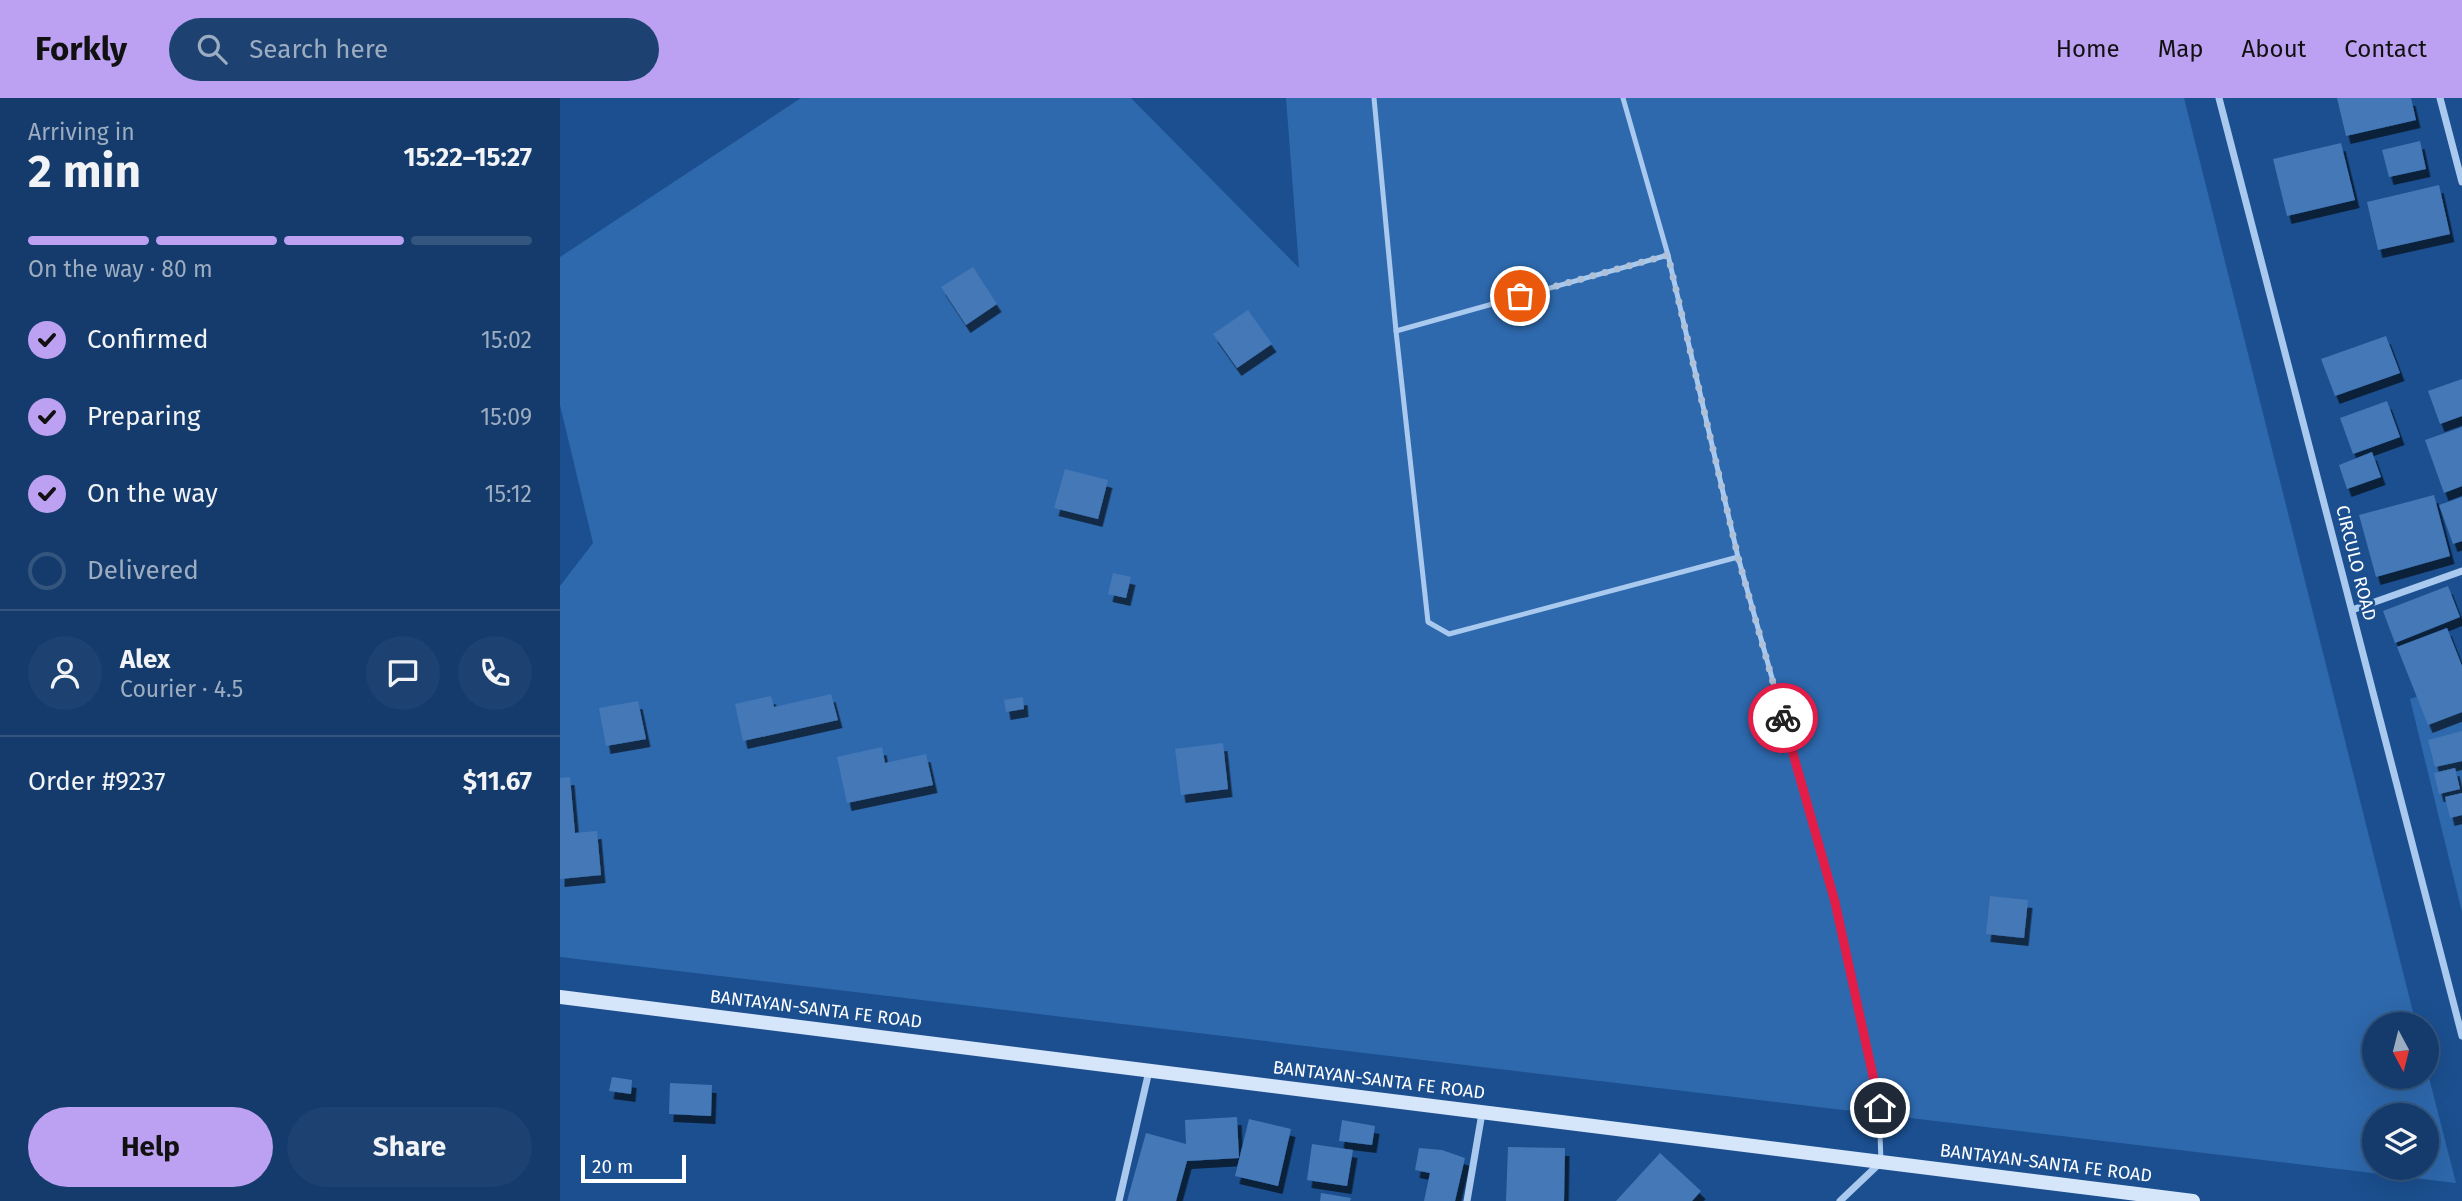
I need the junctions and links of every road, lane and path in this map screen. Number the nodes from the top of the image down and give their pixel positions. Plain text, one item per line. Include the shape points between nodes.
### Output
1 (1374, 98) edge
2 (1623, 98) edge
3 (2220, 98) edge
4 (2440, 98) edge
5 (2462, 182) edge
6 (1668, 255) junction
7 (1396, 331) junction
8 (1738, 557) junction
9 (2462, 571) edge
10 (2352, 610) junction
11 (560, 997) edge
12 (2462, 1036) edge
13 (1150, 1070) junction
14 (1482, 1112) junction
15 (1881, 1162) junction
16 (1119, 1201) edge
17 (1467, 1201) edge
18 (1840, 1201) edge
19 (2193, 1201) edge

1 - 7 lane
2 - 6 lane
3 - 10 street, CIRCULO ROAD
4 - 5 street
6 - 7 lane
6 - 8 lane
7 - 8 lane via 1428,622 1449,634
8 - 15 lane via 1835,902 1880,1108
9 - 10 street
10 - 12 street, CIRCULO ROAD
11 - 13 main road, BANTAYAN-SANTA FE ROAD
13 - 14 main road, BANTAYAN-SANTA FE ROAD
13 - 16 street
14 - 15 main road, BANTAYAN-SANTA FE ROAD
14 - 17 street
15 - 18 street
15 - 19 main road, BANTAYAN-SANTA FE ROAD

